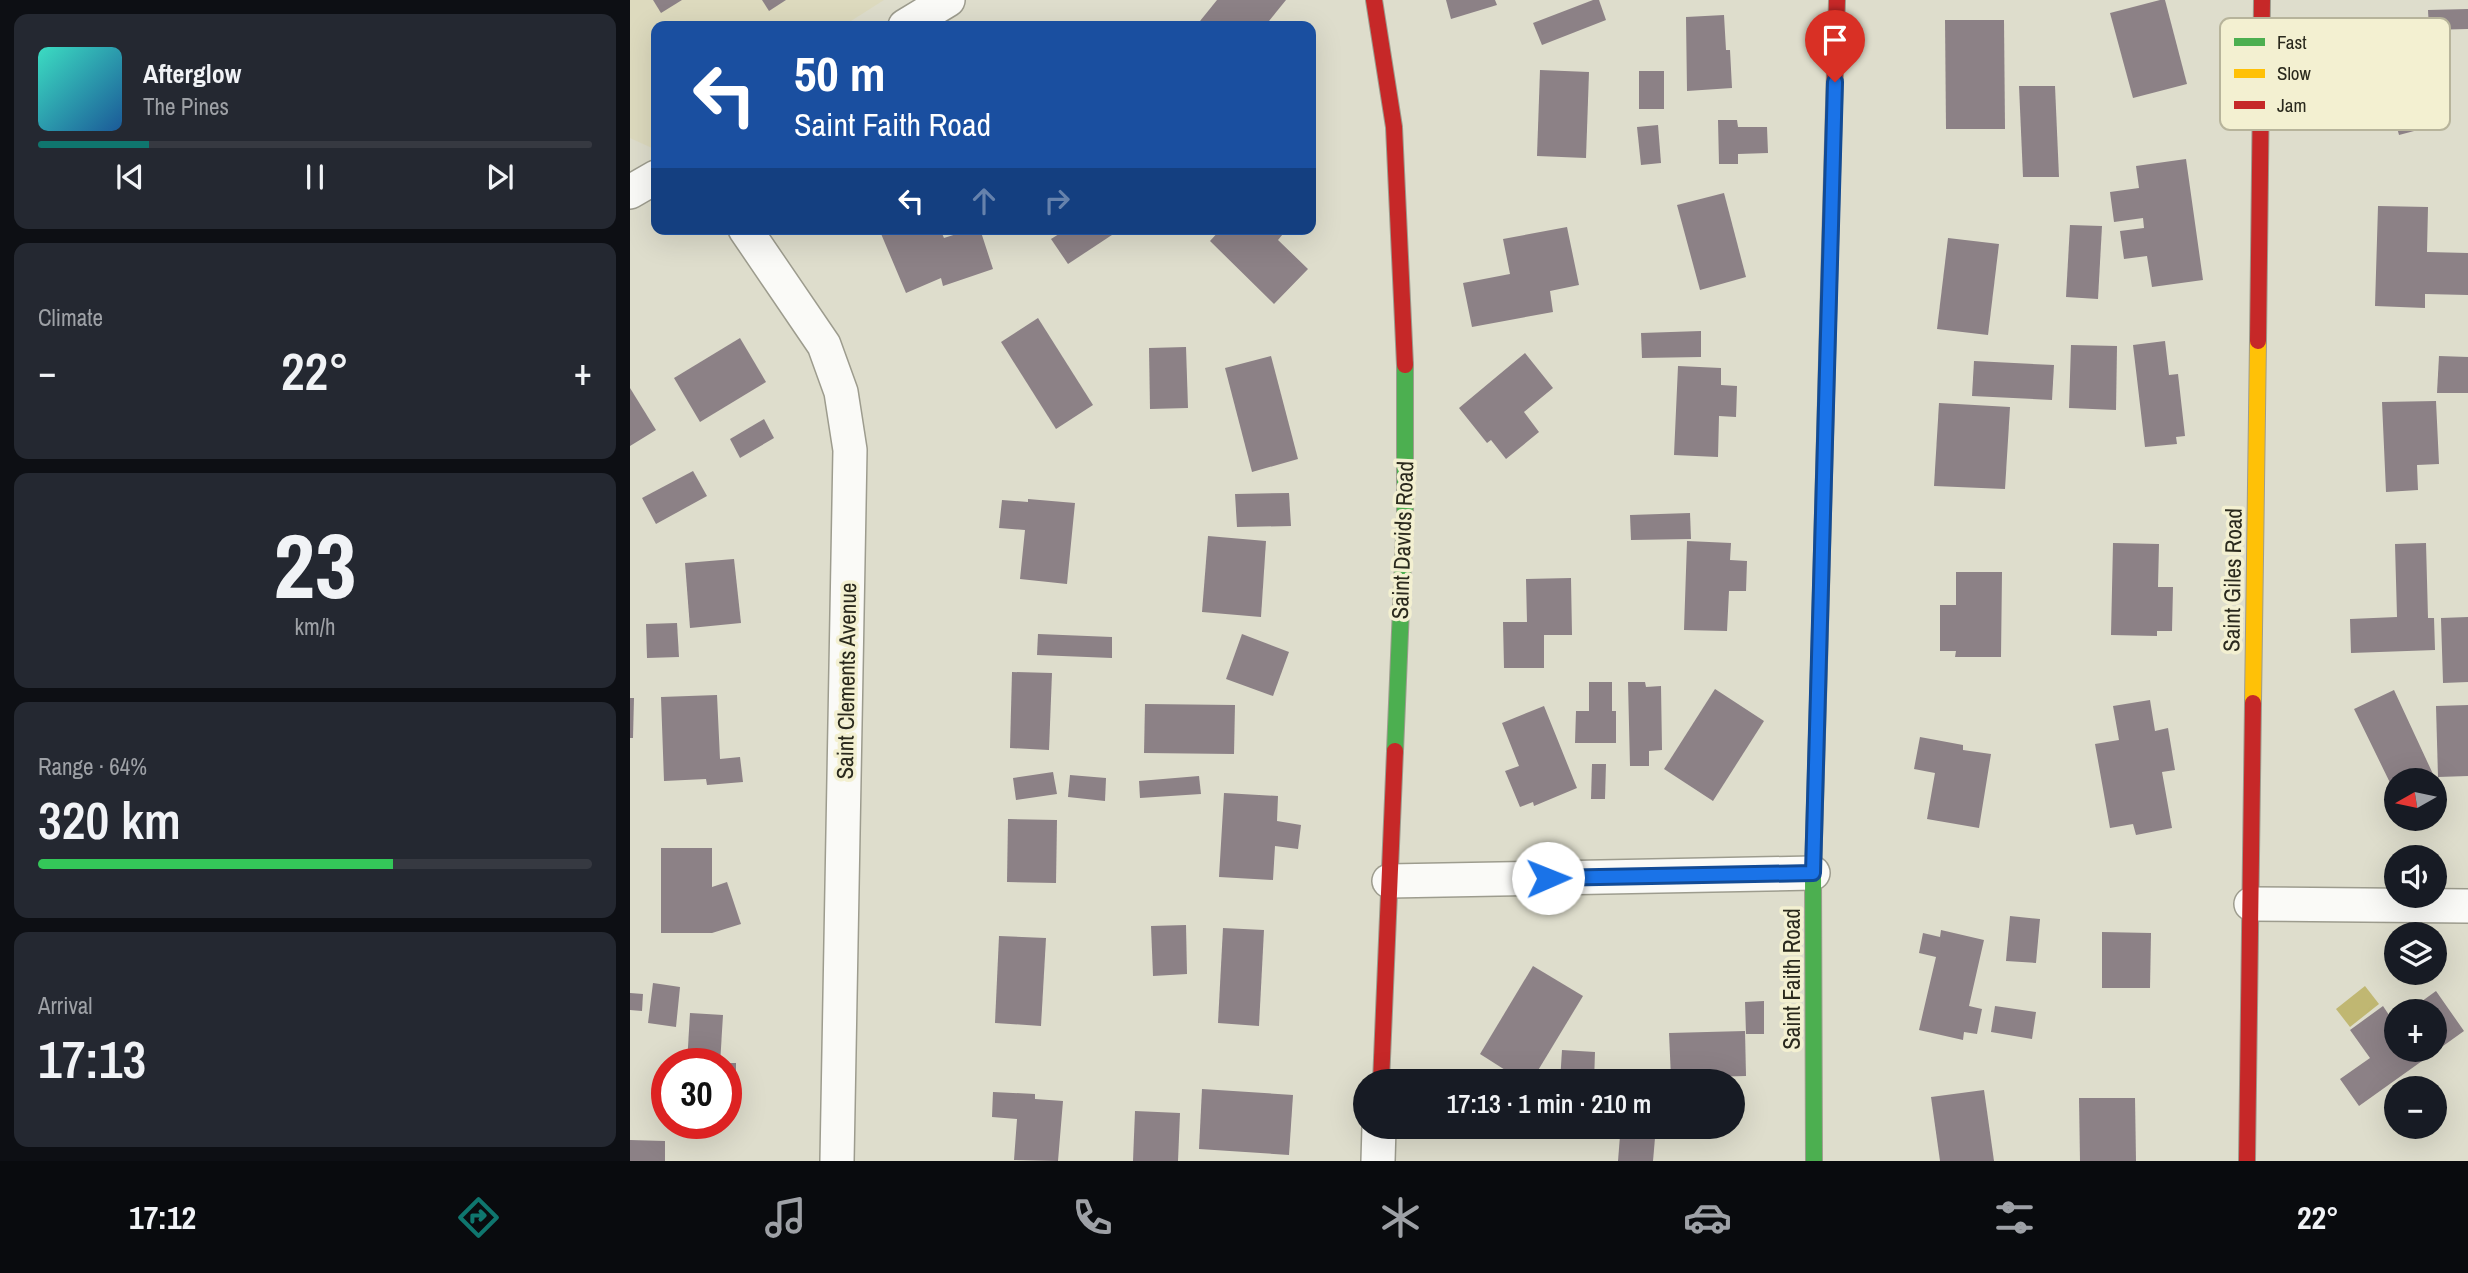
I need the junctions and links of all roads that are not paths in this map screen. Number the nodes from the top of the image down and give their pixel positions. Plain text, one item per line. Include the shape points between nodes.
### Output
1 (948, 0) edge
2 (1374, 0) edge
3 (1838, 0) edge
4 (2262, 0) edge
5 (2262, 18) edge
6 (913, 21) edge
7 (2260, 130) edge
8 (651, 180) edge
9 (630, 192) edge
10 (749, 235) edge
11 (1813, 873) junction
12 (1390, 881) junction
13 (2251, 904) junction
14 (2468, 906) edge
15 (1382, 1069) edge
16 (1379, 1139) edge
17 (837, 1161) edge
18 (1378, 1161) edge
19 (1814, 1161) edge
20 (2247, 1161) edge

1 - 6 street
2 - 12 street, Saint Davids Road via 1394,127 1405,331 1405,513
3 - 11 street, Saint Faith Road
4 - 5 street, Saint Giles Road
7 - 13 street, Saint Giles Road
8 - 9 street
10 - 17 street, Saint Clements Avenue via 824,345 841,392 850,450
11 - 12 street
11 - 19 street, Saint Faith Road
12 - 15 street, Saint Davids Road
13 - 14 street
13 - 20 street, Saint Giles Road
16 - 18 street

